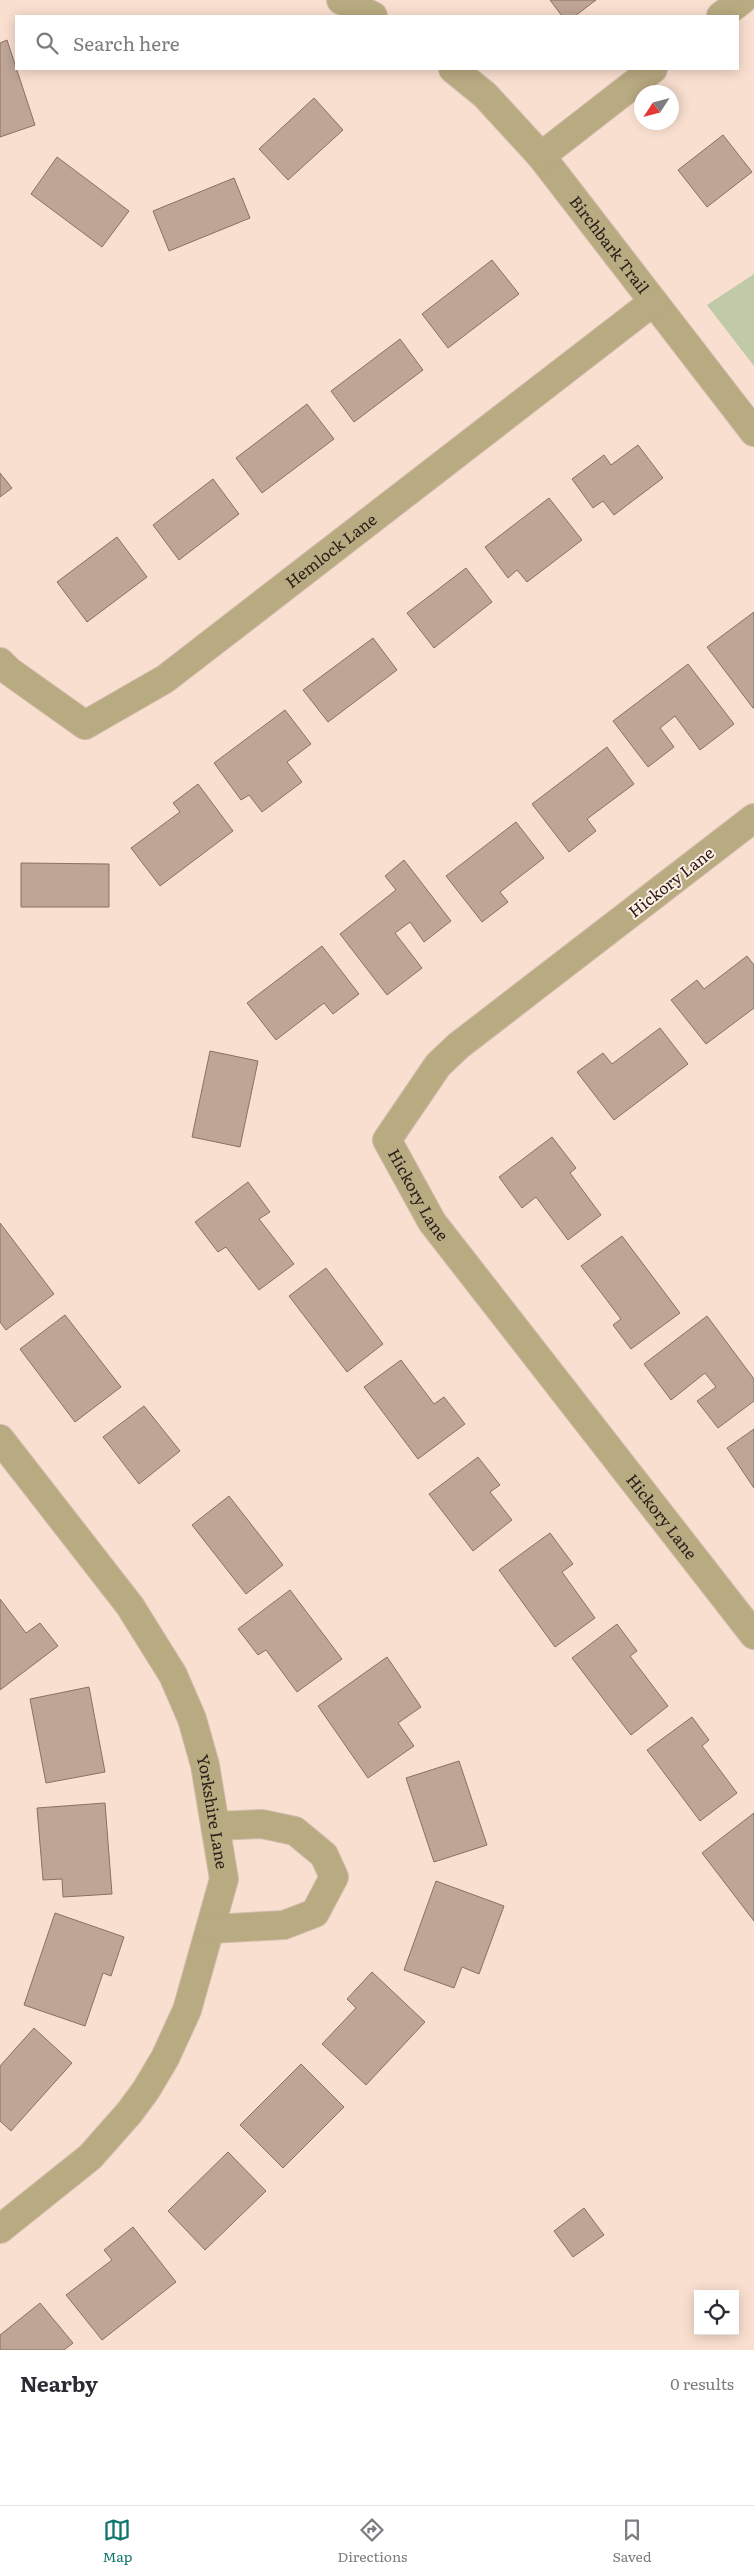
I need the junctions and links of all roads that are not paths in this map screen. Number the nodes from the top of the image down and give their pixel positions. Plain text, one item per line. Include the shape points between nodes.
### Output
1 (341, 0) edge
2 (742, 0) edge
3 (371, 15) edge
4 (722, 15) edge
5 (454, 70) edge
6 (652, 70) edge
7 (541, 156) junction
8 (653, 302) junction
9 (754, 432) edge
10 (0, 662) edge
11 (754, 818) edge
12 (0, 1439) edge
13 (754, 1635) edge
14 (216, 1826) junction
15 (211, 1928) junction
16 (0, 2230) edge

1 - 3 street
2 - 4 street
5 - 7 street, Birchbark Trail via 485,96
6 - 7 street
7 - 8 street, Birchbark Trail
8 - 9 street, Birchbark Trail
8 - 10 street, Hemlock Lane via 165,679 85,725
11 - 13 street, Hickory Lane via 458,1046 438,1065 387,1140 432,1222
12 - 14 street, Yorkshire Lane via 130,1606 173,1675 192,1719 205,1765
14 - 15 street, Yorkshire Lane via 224,1879
14 - 15 street via 262,1824 295,1830 324,1855 334,1877 314,1914 284,1925
15 - 16 street, Yorkshire Lane via 187,2010 146,2090 90,2157

